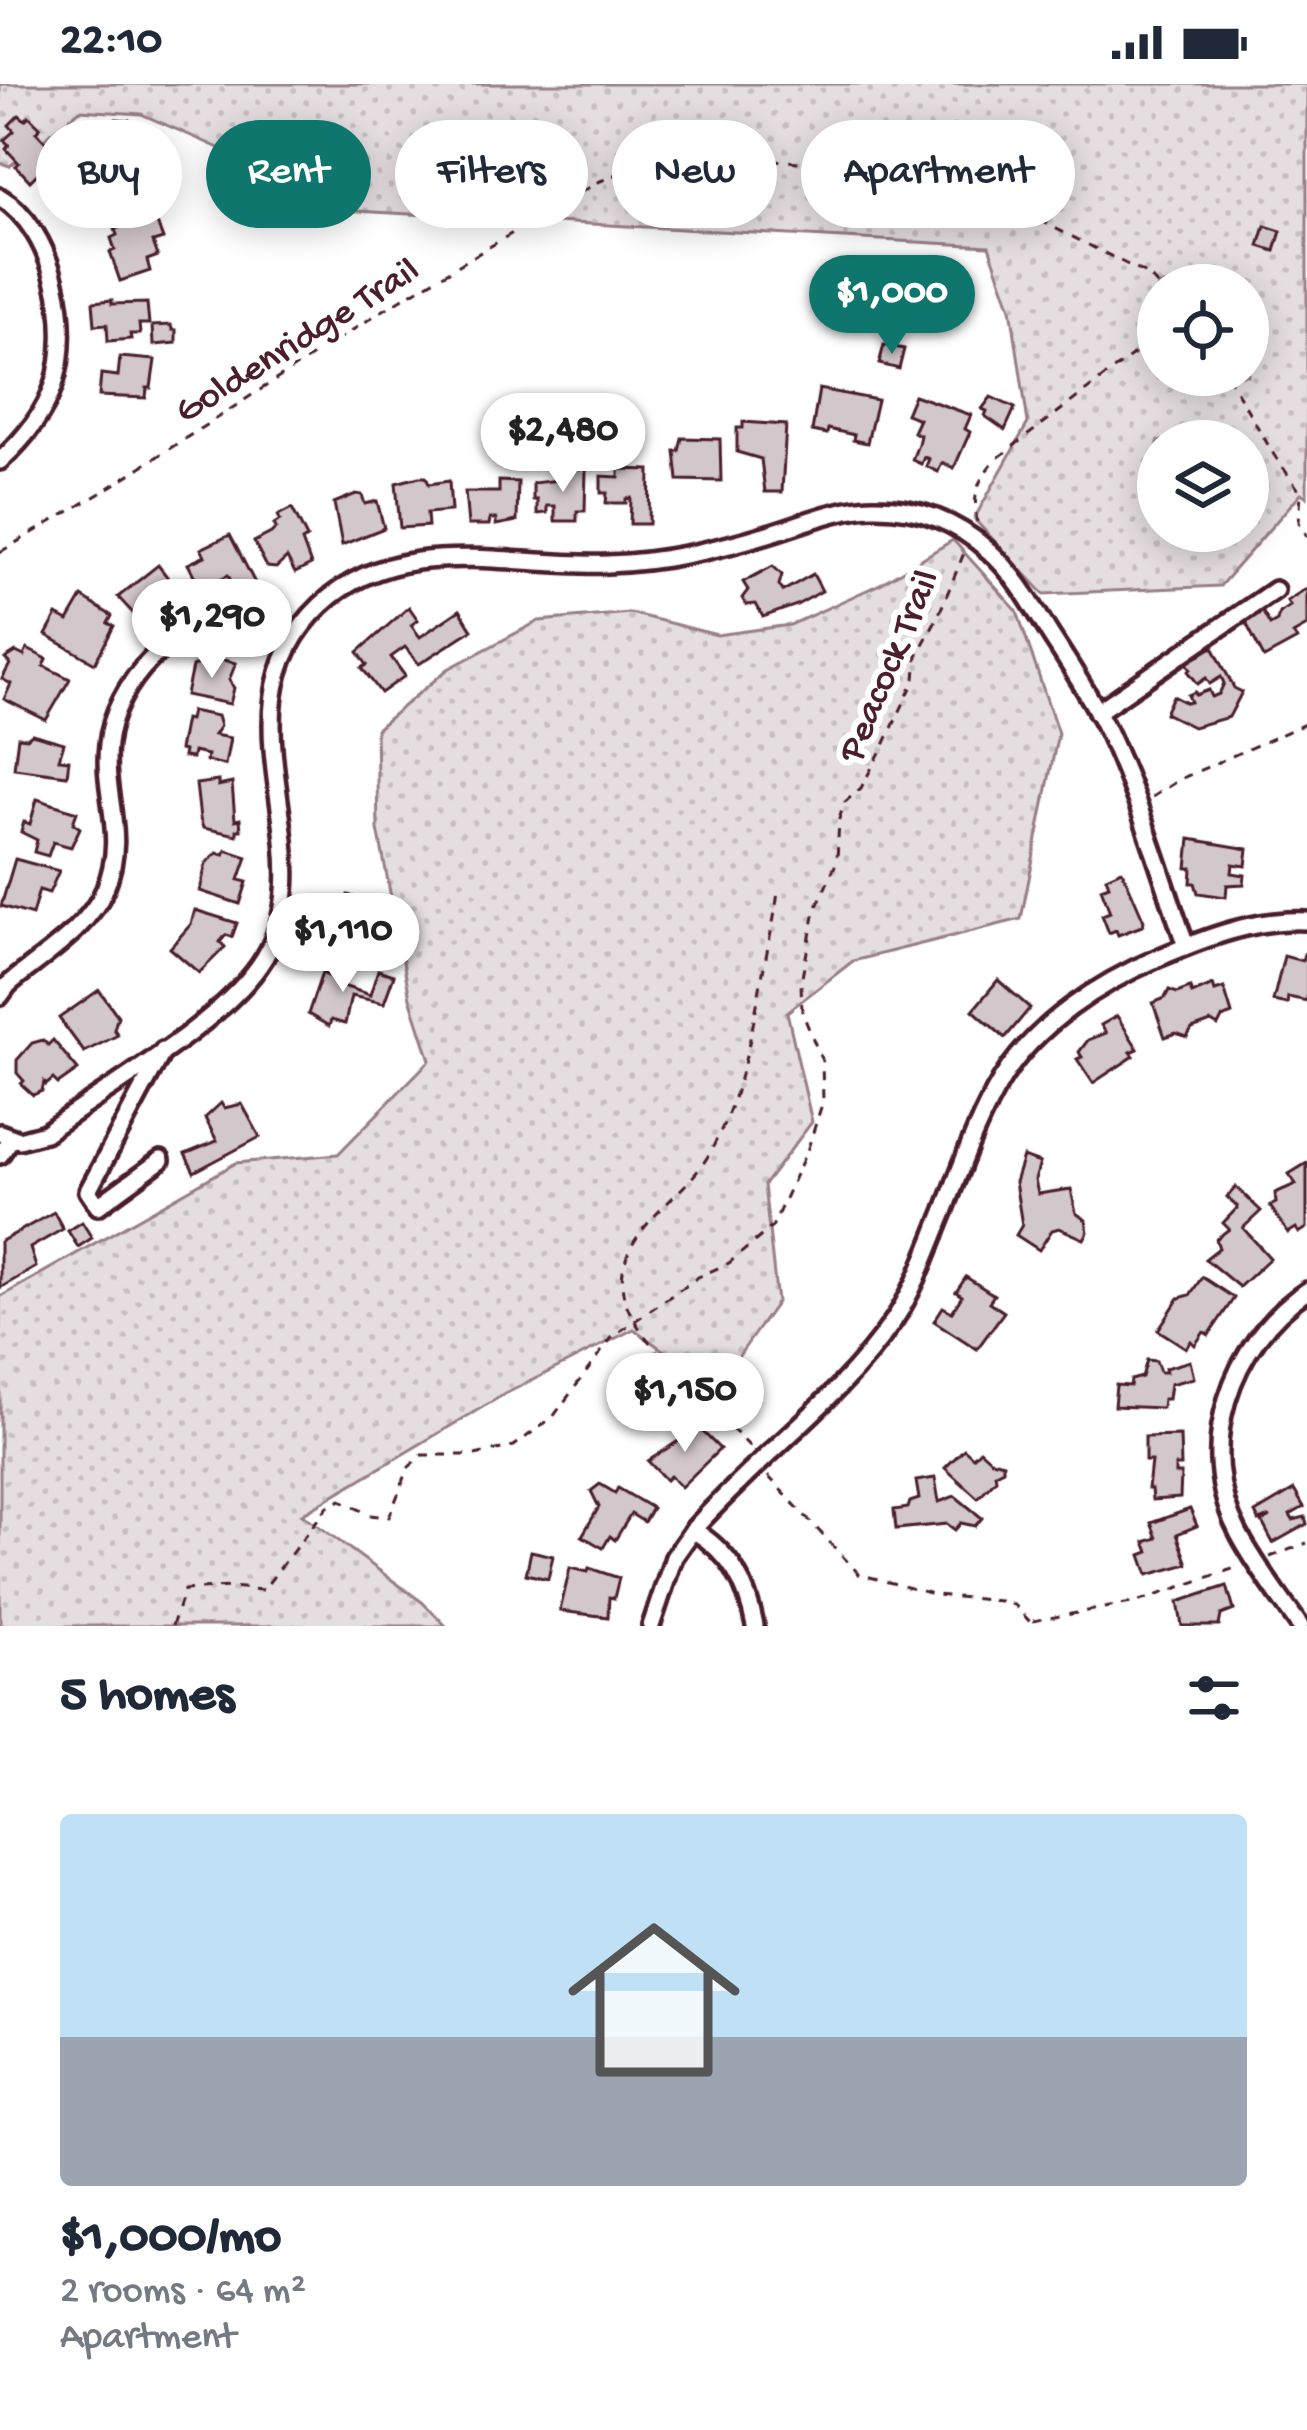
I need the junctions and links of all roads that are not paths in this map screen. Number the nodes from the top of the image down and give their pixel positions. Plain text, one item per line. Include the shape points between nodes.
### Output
1 (0, 197) edge
2 (0, 460) edge
3 (1275, 590) dead end
4 (289, 644) junction
5 (1096, 712) junction
6 (1307, 921) edge
7 (1186, 946) junction
8 (0, 996) edge
9 (165, 1048) junction
10 (6, 1136) edge
11 (0, 1155) edge
12 (161, 1160) dead end
13 (1307, 1291) edge
14 (693, 1530) junction
15 (651, 1626) edge
16 (755, 1626) edge
17 (1300, 1626) edge

1 - 2 street via 16,206 51,262 63,327 46,404
3 - 5 street
4 - 5 street via 354,581 409,561 639,563 870,507 933,515 1006,567
4 - 8 street via 250,626 208,625 141,669 108,740 118,837 107,885 97,906
4 - 9 street via 270,706 285,866 278,927 261,964 228,1002
5 - 7 street
6 - 7 street via 1250,926
7 - 14 street via 1111,981 1033,1040 977,1128 894,1320
9 - 10 street via 45,1132 26,1140
9 - 12 street via 88,1191 98,1206
10 - 11 street
13 - 17 street via 1257,1337 1232,1380 1219,1444 1238,1532
14 - 15 street via 674,1557
14 - 16 street via 741,1576

